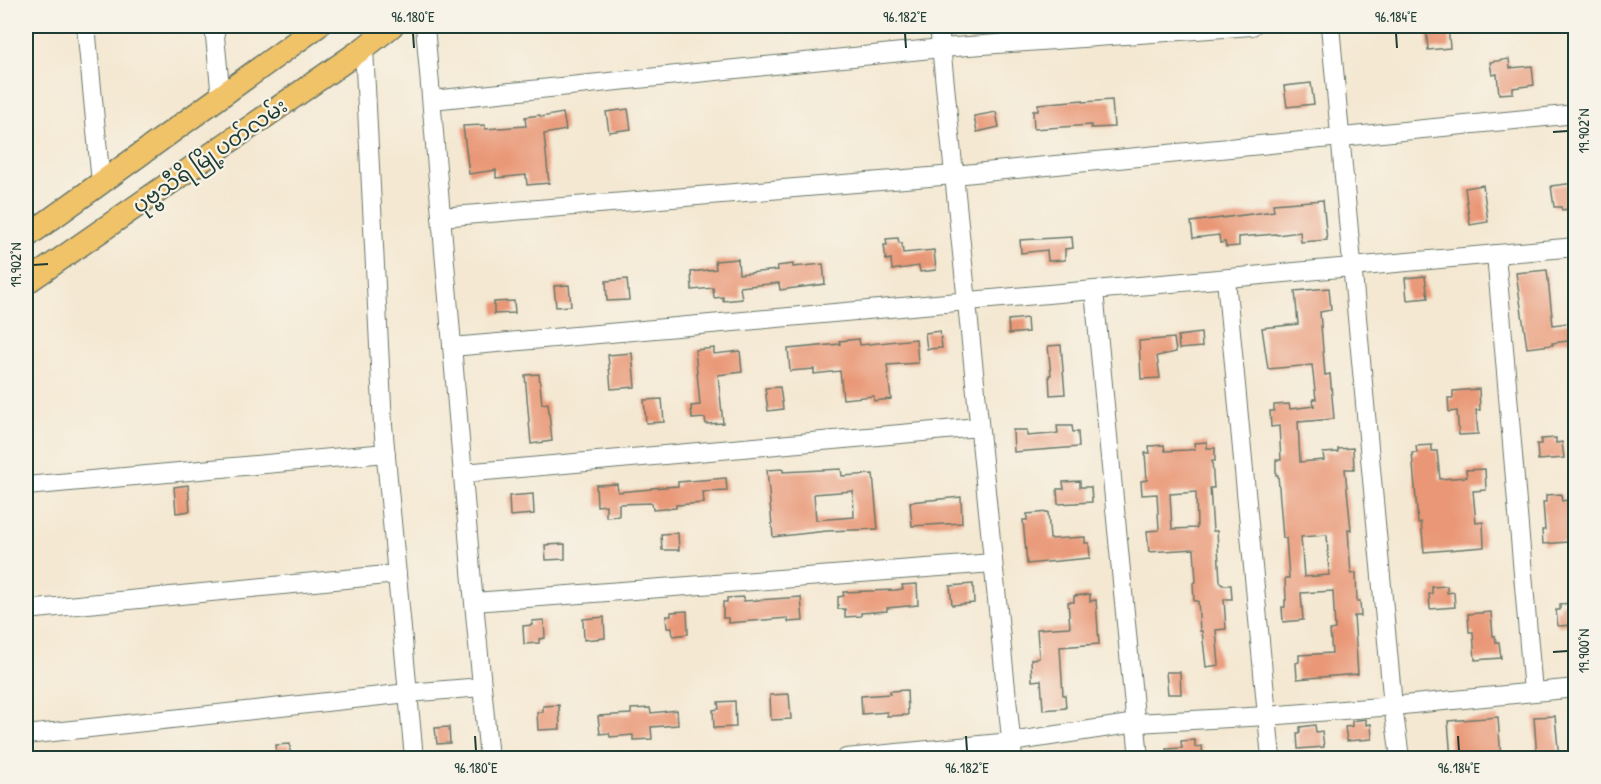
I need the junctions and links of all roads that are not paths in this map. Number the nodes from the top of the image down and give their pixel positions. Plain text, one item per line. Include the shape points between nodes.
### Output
1 (86, 26) edge
2 (214, 26) edge
3 (318, 26) edge
4 (392, 26) edge
5 (425, 26) edge
6 (939, 26) edge
7 (1252, 26) edge
8 (1330, 26) edge
9 (364, 48) junction
10 (941, 48) junction
11 (221, 98) junction
12 (432, 100) junction
13 (1575, 114) edge
14 (1340, 137) junction
15 (954, 175) junction
16 (101, 183) junction
17 (441, 217) junction
18 (26, 237) edge
19 (1575, 247) edge
20 (1496, 254) junction
21 (1352, 267) junction
22 (1226, 279) junction
23 (26, 283) edge
24 (1094, 291) junction
25 (967, 303) junction
26 (452, 347) junction
27 (979, 427) junction
28 (386, 453) junction
29 (463, 473) junction
30 (26, 486) edge
31 (993, 563) junction
32 (397, 574) junction
33 (474, 602) junction
34 (26, 610) edge
35 (482, 687) junction
36 (1575, 688) edge
37 (1533, 692) junction
38 (408, 693) junction
39 (1393, 706) junction
40 (1267, 716) junction
41 (1136, 723) junction
42 (26, 735) edge
43 (1012, 750) edge
44 (414, 759) edge
45 (489, 759) edge
46 (846, 759) edge
47 (1139, 759) edge
48 (1271, 759) edge
49 (1400, 759) edge

1 - 16 street
2 - 11 street
3 - 11 main road, ပုဗ္ဗသီရိ မြို့ပတ်လမ်း
4 - 9 main road, ပုဗ္ဗသီရိ မြို့ပတ်လမ်း
5 - 12 street
6 - 10 street
7 - 10 street
8 - 14 street
9 - 23 main road, ပုဗ္ဗသီရိ မြို့ပတ်လမ်း
9 - 28 street
10 - 12 street
10 - 15 street
11 - 16 main road, ပုဗ္ဗသီရိ မြို့ပတ်လမ်း
12 - 17 street
13 - 14 street
14 - 15 street
14 - 21 street
15 - 17 street
15 - 25 street
16 - 18 main road, ပုဗ္ဗသီရိ မြို့ပတ်လမ်း
17 - 26 street
19 - 20 street
20 - 21 street
20 - 37 street
21 - 22 street
21 - 39 street
22 - 24 street
22 - 40 street
24 - 25 street
24 - 41 street
25 - 26 street
25 - 27 street
26 - 29 street
27 - 29 street
27 - 31 street
28 - 30 street
28 - 32 street
29 - 33 street
31 - 33 street
31 - 43 street
32 - 34 street
32 - 38 street
33 - 35 street
35 - 38 street
35 - 45 street
36 - 37 street
37 - 39 street
38 - 42 street
38 - 44 street
39 - 40 street
39 - 49 street
40 - 41 street
40 - 48 street
41 - 43 street
41 - 47 street
43 - 46 street

